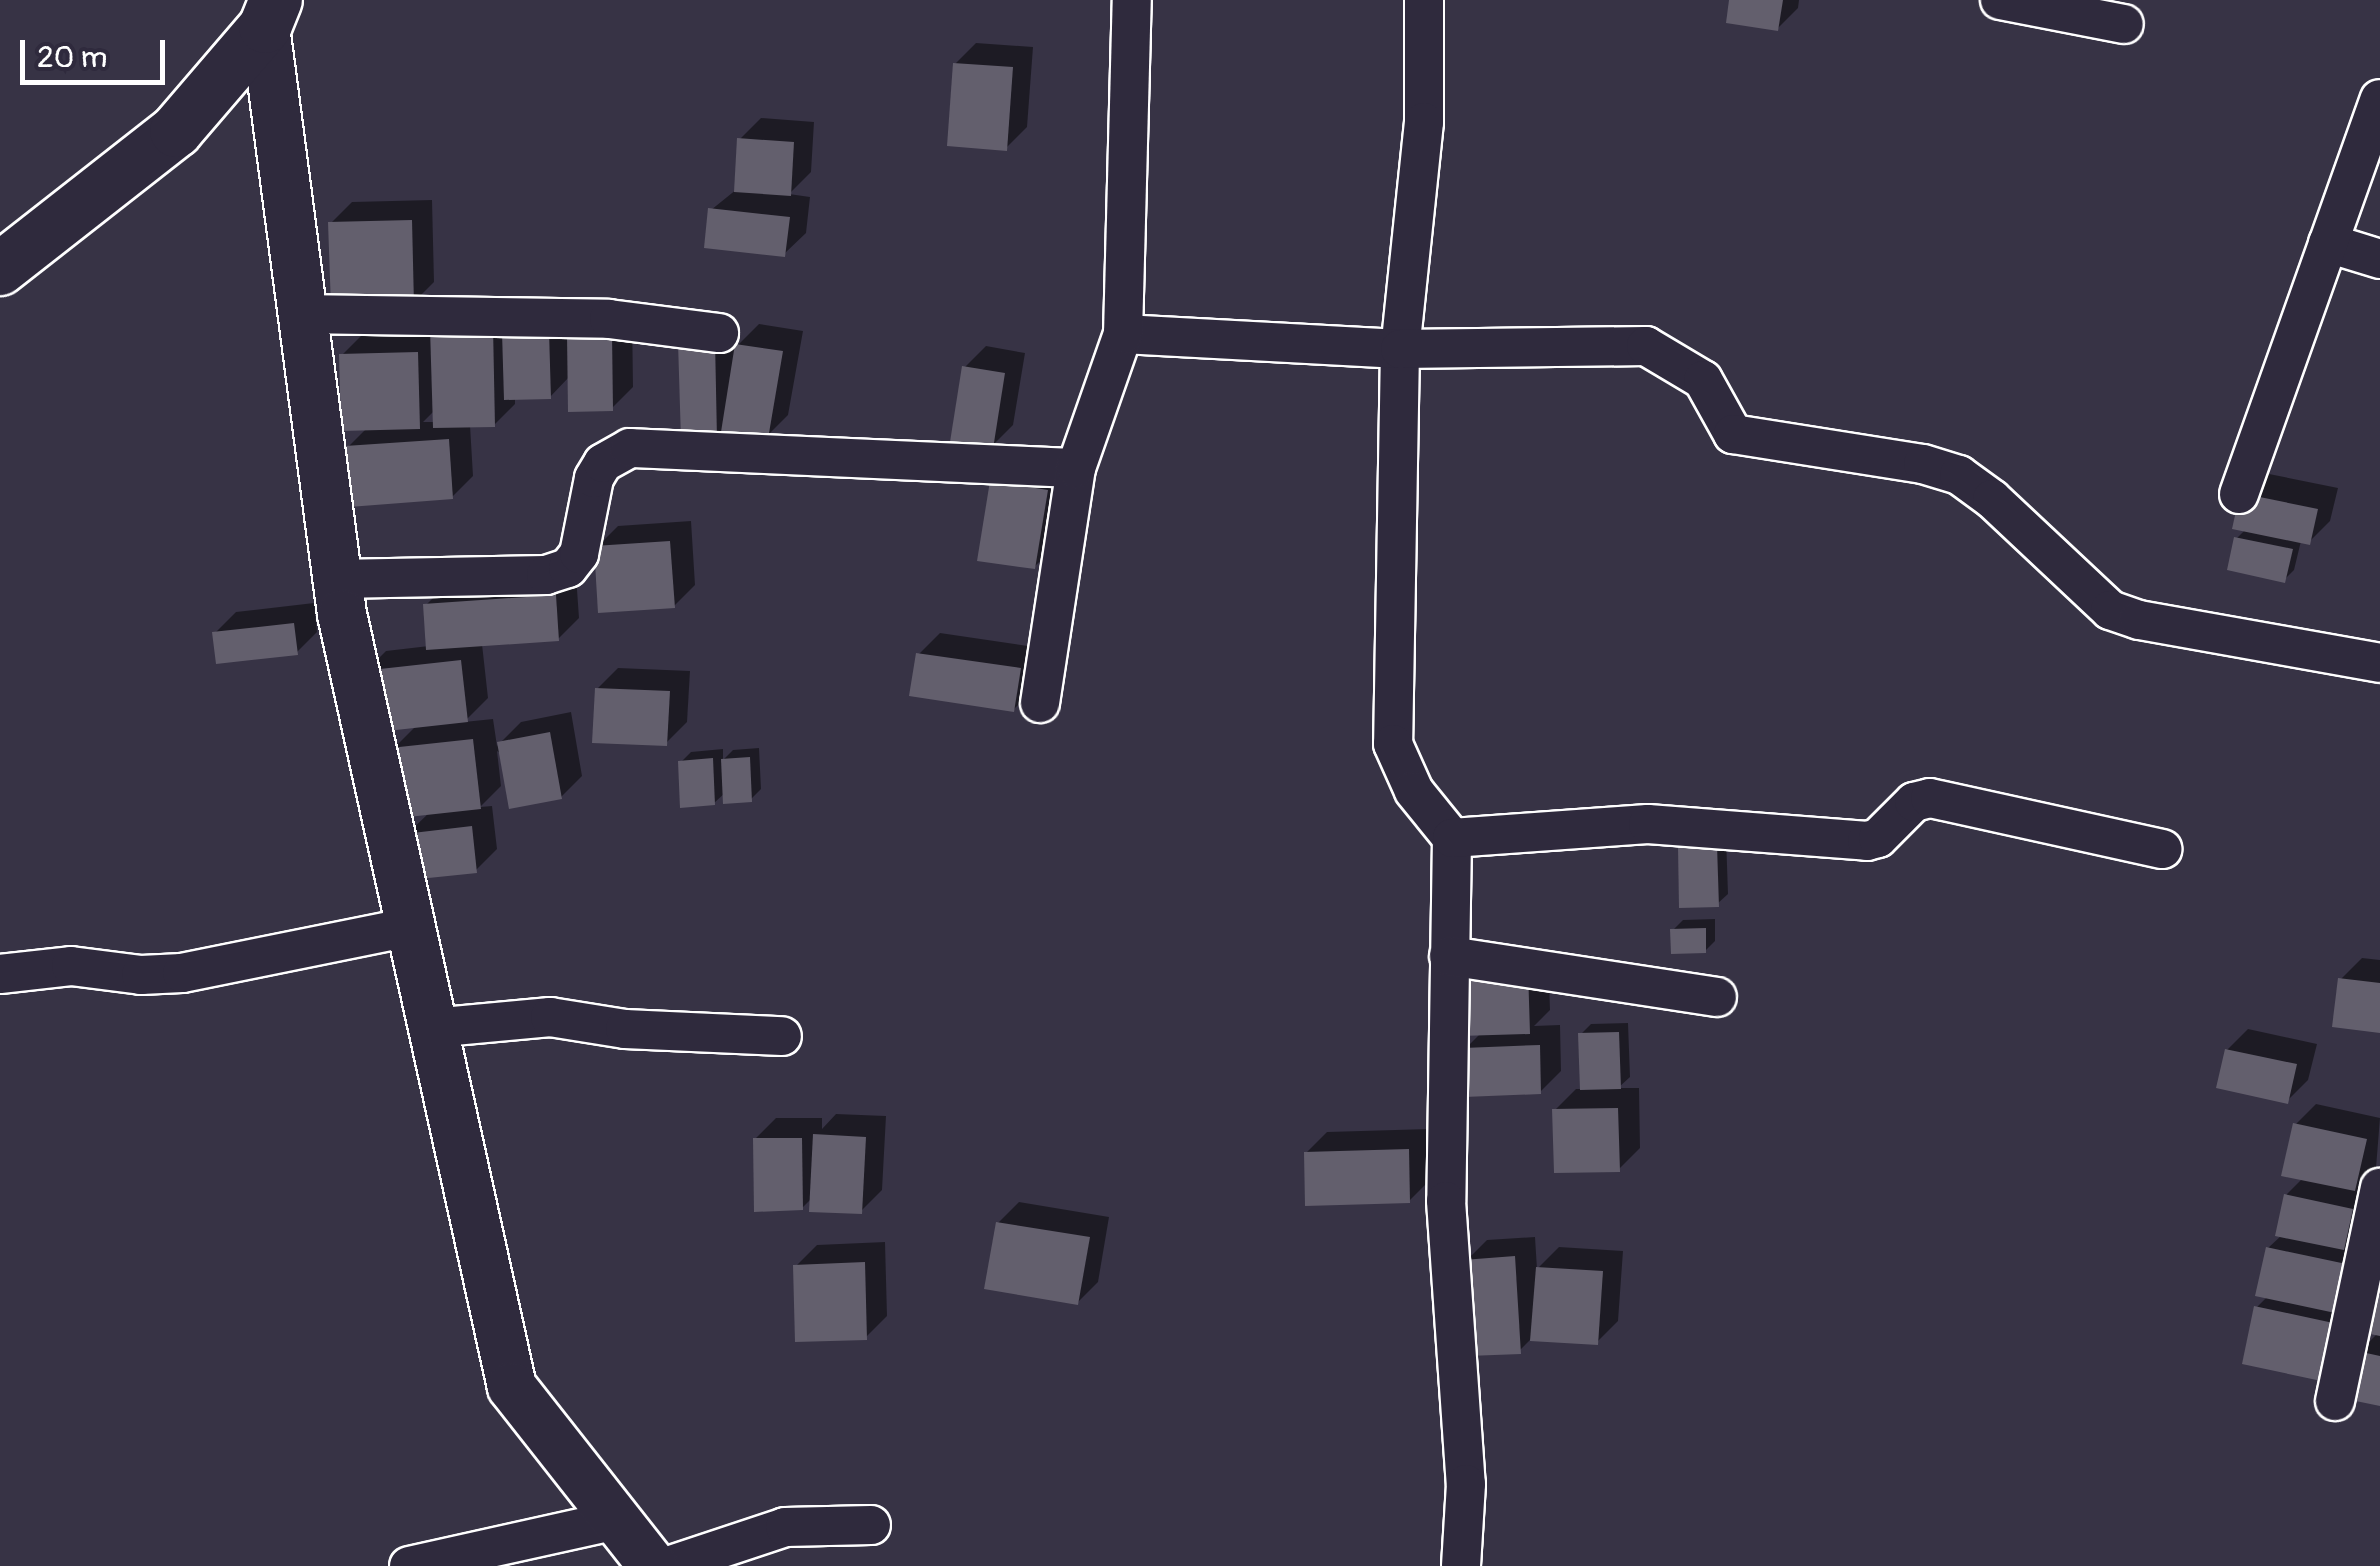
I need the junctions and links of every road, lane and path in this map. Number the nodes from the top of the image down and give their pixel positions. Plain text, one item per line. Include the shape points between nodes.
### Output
1 (1132, 0) edge
2 (1424, 0) edge
3 (2000, 0) edge
4 (271, 14) edge
5 (2124, 24) dead end
6 (2380, 99) edge
7 (2328, 243) junction
8 (2380, 258) edge
9 (0, 269) edge
10 (300, 314) junction
11 (719, 332) dead end
12 (1122, 334) junction
13 (1400, 349) junction
14 (1076, 468) junction
15 (2239, 494) dead end
16 (336, 579) junction
17 (2380, 663) edge
18 (1040, 703) dead end
19 (1452, 838) junction
20 (2162, 849) dead end
21 (410, 927) junction
22 (1449, 956) junction
23 (0, 974) edge
24 (1717, 997) dead end
25 (432, 1028) junction
26 (782, 1036) dead end
27 (2380, 1188) edge
28 (2334, 1400) dead end
29 (616, 1520) junction
30 (871, 1526) dead end
31 (408, 1566) edge
32 (653, 1566) edge
33 (668, 1566) edge
34 (1461, 1566) edge

1 - 12 street
2 - 13 street via 1424,122
3 - 5 street
4 - 9 main road via 176,132
4 - 10 street
6 - 7 street
7 - 8 street
7 - 15 street
10 - 11 street via 609,319
10 - 16 street
12 - 13 street
12 - 14 street
13 - 17 street via 1646,346 1702,380 1733,434 1923,464 1959,476 2110,610
13 - 19 street via 1393,744 1414,790
14 - 16 street via 630,448 603,463 594,478 579,554 568,568 546,575
14 - 18 street
16 - 21 street
19 - 20 street via 1648,824 1867,840 1878,838 1914,802 1930,798
19 - 22 street
21 - 23 street via 182,974 71,966
21 - 25 street
22 - 24 street
22 - 34 street via 1446,1200 1466,1484
25 - 26 street via 550,1017 626,1029
25 - 29 street via 512,1387
27 - 28 street
29 - 31 street
29 - 32 street
30 - 33 street via 784,1527

